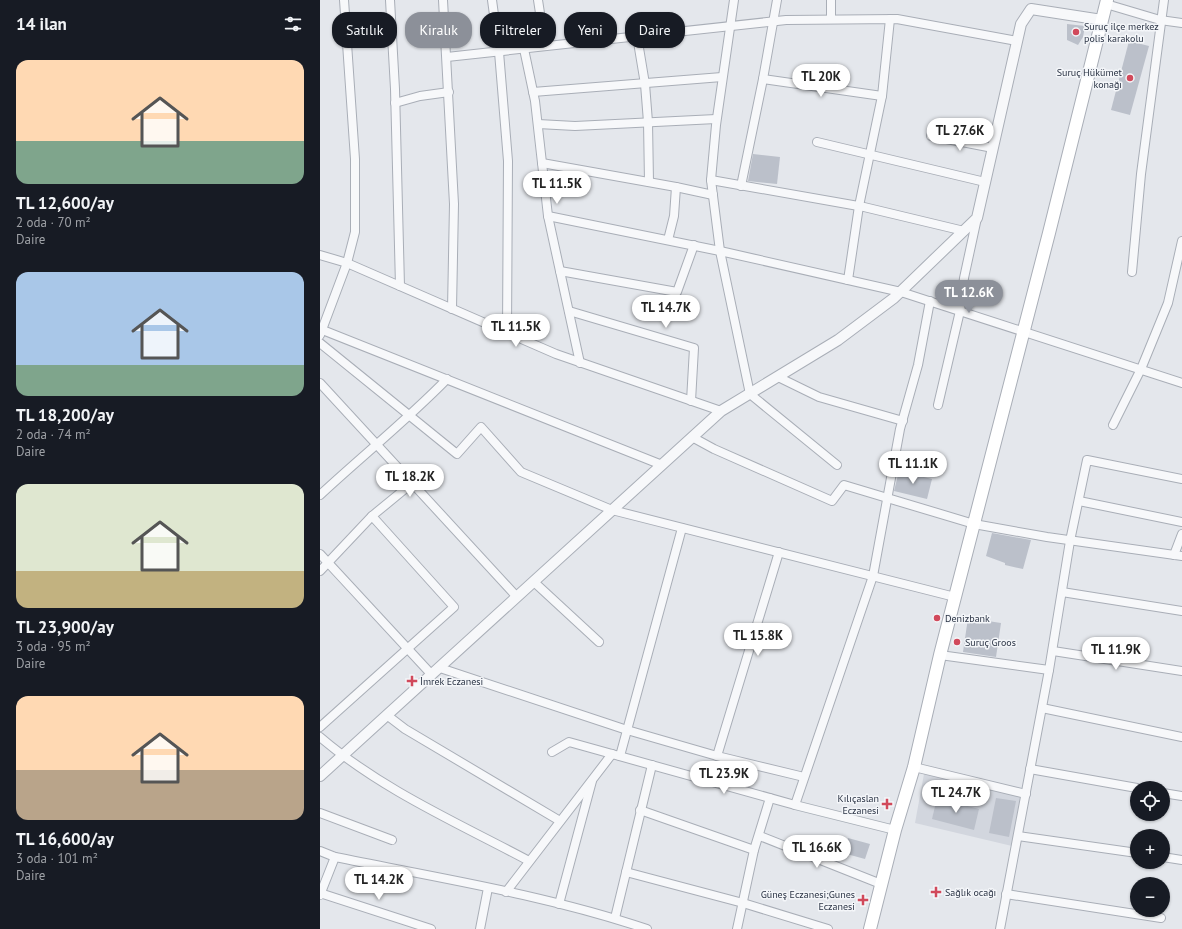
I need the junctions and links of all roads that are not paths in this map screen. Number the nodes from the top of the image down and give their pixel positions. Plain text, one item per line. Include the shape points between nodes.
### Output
1 (344, 0) edge
2 (390, 0) edge
3 (443, 0) edge
4 (492, 0) edge
5 (538, 0) edge
6 (734, 0) edge
7 (777, 0) edge
8 (831, 0) edge
9 (1164, 0) edge
10 (1106, 2) edge
11 (540, 12) edge
12 (831, 19) junction
13 (890, 19) junction
14 (1102, 20) junction
15 (1160, 20) junction
16 (774, 21) junction
17 (1182, 23) edge
18 (729, 26) junction
19 (685, 31) edge
20 (625, 37) edge
21 (1017, 41) junction
22 (556, 45) edge
23 (531, 48) edge
24 (639, 48) edge
25 (524, 49) junction
26 (499, 52) junction
27 (447, 57) junction
28 (722, 77) junction
29 (763, 80) junction
30 (645, 84) junction
31 (449, 92) junction
32 (533, 92) junction
33 (882, 96) junction
34 (396, 103) junction
35 (716, 119) junction
36 (648, 122) junction
37 (538, 124) junction
38 (931, 136) dead end
39 (817, 142) dead end
40 (992, 148) junction
41 (869, 155) junction
42 (542, 163) junction
43 (711, 180) junction
44 (649, 182) junction
45 (985, 182) junction
46 (741, 186) junction
47 (676, 187) junction
48 (713, 195) junction
49 (859, 206) junction
50 (548, 216) junction
51 (977, 218) junction
52 (964, 231) junction
53 (668, 240) junction
54 (1182, 241) edge
55 (694, 245) junction
56 (720, 251) junction
57 (320, 255) edge
58 (347, 263) junction
59 (560, 271) junction
60 (1132, 272) dead end
61 (848, 280) junction
62 (400, 286) junction
63 (901, 292) junction
64 (930, 301) junction
65 (452, 309) junction
66 (569, 311) junction
67 (960, 311) junction
68 (320, 331) edge
69 (1024, 332) junction
70 (506, 333) junction
71 (320, 343) edge
72 (580, 363) junction
73 (1141, 369) junction
74 (778, 377) junction
75 (447, 379) junction
76 (320, 383) edge
77 (1182, 383) edge
78 (750, 394) junction
79 (691, 401) junction
80 (938, 405) dead end
81 (721, 411) junction
82 (410, 416) junction
83 (903, 421) junction
84 (1113, 425) dead end
85 (692, 437) junction
86 (375, 445) junction
87 (837, 464) dead end
88 (662, 465) junction
89 (1182, 479) edge
90 (411, 484) junction
91 (320, 495) edge
92 (886, 497) junction
93 (1079, 501) junction
94 (612, 510) junction
95 (372, 516) junction
96 (1182, 522) edge
97 (974, 524) junction
98 (682, 528) junction
99 (1182, 534) edge
100 (1070, 541) junction
101 (779, 552) junction
102 (320, 554) edge
103 (1178, 556) edge
104 (329, 563) junction
105 (320, 571) edge
106 (873, 576) junction
107 (534, 582) junction
108 (1062, 592) junction
109 (517, 597) junction
110 (955, 597) junction
111 (1182, 611) edge
112 (599, 642) dead end
113 (407, 648) junction
114 (1053, 651) junction
115 (940, 655) junction
116 (440, 668) junction
117 (1050, 670) junction
118 (1182, 671) edge
119 (432, 675) junction
120 (1042, 708) junction
121 (388, 716) junction
122 (320, 727) edge
123 (627, 730) junction
124 (320, 737) edge
125 (1182, 738) edge
126 (552, 752) dead end
127 (612, 754) junction
128 (620, 756) junction
129 (717, 756) junction
130 (344, 757) junction
131 (652, 765) junction
132 (914, 767) junction
133 (1030, 769) junction
134 (320, 776) edge
135 (593, 776) junction
136 (804, 777) junction
137 (1130, 787) edge
138 (1026, 794) junction
139 (1170, 794) edge
140 (1182, 796) edge
141 (770, 798) junction
142 (795, 804) junction
143 (640, 810) junction
144 (320, 813) edge
145 (560, 821) junction
146 (895, 830) junction
147 (760, 836) junction
148 (1018, 836) junction
149 (392, 840) dead end
150 (754, 850) junction
151 (320, 851) edge
152 (1130, 852) edge
153 (334, 857) junction
154 (1170, 858) edge
155 (1182, 860) edge
156 (529, 861) junction
157 (626, 872) junction
158 (881, 884) junction
159 (488, 888) junction
160 (506, 892) junction
161 (320, 894) edge
162 (1006, 894) junction
163 (743, 903) junction
164 (559, 904) junction
165 (615, 918) junction
166 (1161, 918) dead end
167 (431, 929) edge
168 (480, 929) edge
169 (647, 929) edge
170 (737, 929) edge
171 (828, 929) edge
172 (870, 929) edge
173 (1000, 929) edge

1 - 58 street via 355,159 355,232
2 - 34 street
3 - 27 street
4 - 26 street
5 - 11 street
6 - 18 street
7 - 16 street
8 - 12 street
9 - 15 street
10 - 14 main road
10 - 15 street
12 - 13 street
12 - 16 street
13 - 21 street
13 - 33 street
14 - 21 street via 1031,9 1021,24
14 - 69 main road
15 - 17 street
15 - 60 street
16 - 18 street
16 - 29 street
18 - 19 street
18 - 28 street
20 - 22 street
21 - 40 street
23 - 25 street
24 - 30 street
25 - 26 street
25 - 32 street
26 - 27 street
26 - 70 street via 508,161
27 - 31 street
28 - 30 street
28 - 35 street
29 - 33 street
29 - 46 street
30 - 32 street
30 - 36 street
31 - 34 street
31 - 65 street via 454,204
32 - 37 street
33 - 41 street
34 - 62 street
35 - 36 street
35 - 43 street
36 - 37 street via 575,126
36 - 44 street
37 - 42 street
38 - 40 street
39 - 41 street
40 - 45 street
41 - 45 street
41 - 49 street
42 - 44 street
42 - 50 street
43 - 46 street
43 - 48 street
44 - 47 street
45 - 51 street
46 - 49 street
47 - 48 street
47 - 53 street via 674,216
48 - 56 street
49 - 52 street
49 - 61 street
50 - 53 street
50 - 59 street
51 - 52 street
51 - 67 street
52 - 63 street
53 - 55 street
54 - 73 street via 1168,303
55 - 56 street
55 - 59 street via 677,292
56 - 61 street
56 - 78 street
57 - 58 street
58 - 62 street
58 - 68 street
59 - 66 street
61 - 63 street
62 - 65 street
63 - 64 street
63 - 74 street via 838,340
64 - 67 street
64 - 83 street via 918,365
65 - 70 street
66 - 72 street
66 - 79 street via 694,348
67 - 69 street
67 - 80 street
68 - 75 street
69 - 73 street
69 - 97 main road
70 - 72 street
71 - 82 street
72 - 79 street
73 - 77 street
73 - 84 street
74 - 78 street
74 - 83 street via 819,397
75 - 82 street
75 - 88 street
76 - 86 street
78 - 81 street
78 - 87 street
79 - 81 street
81 - 85 street
82 - 86 street
82 - 94 street via 457,454 481,427 521,472
83 - 92 street
85 - 88 street
85 - 92 street via 832,501 844,484
86 - 90 street
86 - 91 street
88 - 94 street
89 - 93 street via 1087,460
90 - 95 street
90 - 109 street
92 - 97 street
92 - 106 street
93 - 96 street
93 - 100 street
94 - 98 street
94 - 107 street
95 - 104 street
95 - 113 street via 454,607
97 - 100 street
97 - 110 main road
98 - 101 street
98 - 123 street
99 - 103 street
100 - 103 street
100 - 108 street
101 - 106 street
101 - 129 street
102 - 104 street
104 - 105 street
104 - 113 street
106 - 110 street
106 - 136 street
107 - 109 street
107 - 112 street
108 - 111 street
108 - 114 street
109 - 116 street
110 - 115 main road
113 - 119 street
113 - 122 street
114 - 117 street
114 - 118 street
115 - 117 street
115 - 132 main road
116 - 119 street
116 - 123 street
117 - 120 street
119 - 121 street
120 - 125 street
120 - 133 street
121 - 130 street
121 - 145 street via 405,729
123 - 128 street
123 - 129 street
124 - 130 street
126 - 127 street via 569,742
127 - 128 street
127 - 135 street
128 - 131 street
129 - 136 street
130 - 134 street
130 - 156 street via 377,780
131 - 141 street
131 - 143 street
132 - 138 street
132 - 146 main road
133 - 137 street
133 - 138 street
135 - 145 street
135 - 164 street
136 - 142 street
138 - 148 street
139 - 140 street
141 - 142 street
141 - 147 street
142 - 146 street
143 - 150 street
143 - 157 street
144 - 149 street
145 - 156 street
146 - 158 main road
147 - 150 street
147 - 158 street
148 - 152 street
148 - 162 street
150 - 163 street
151 - 153 street
153 - 159 street
153 - 161 street
154 - 155 street
156 - 160 street
157 - 163 street
157 - 165 street
158 - 172 main road
159 - 160 street
159 - 168 street
160 - 164 street
161 - 167 street
162 - 166 street
162 - 173 street
163 - 170 street
163 - 171 street
164 - 165 street
165 - 169 street

